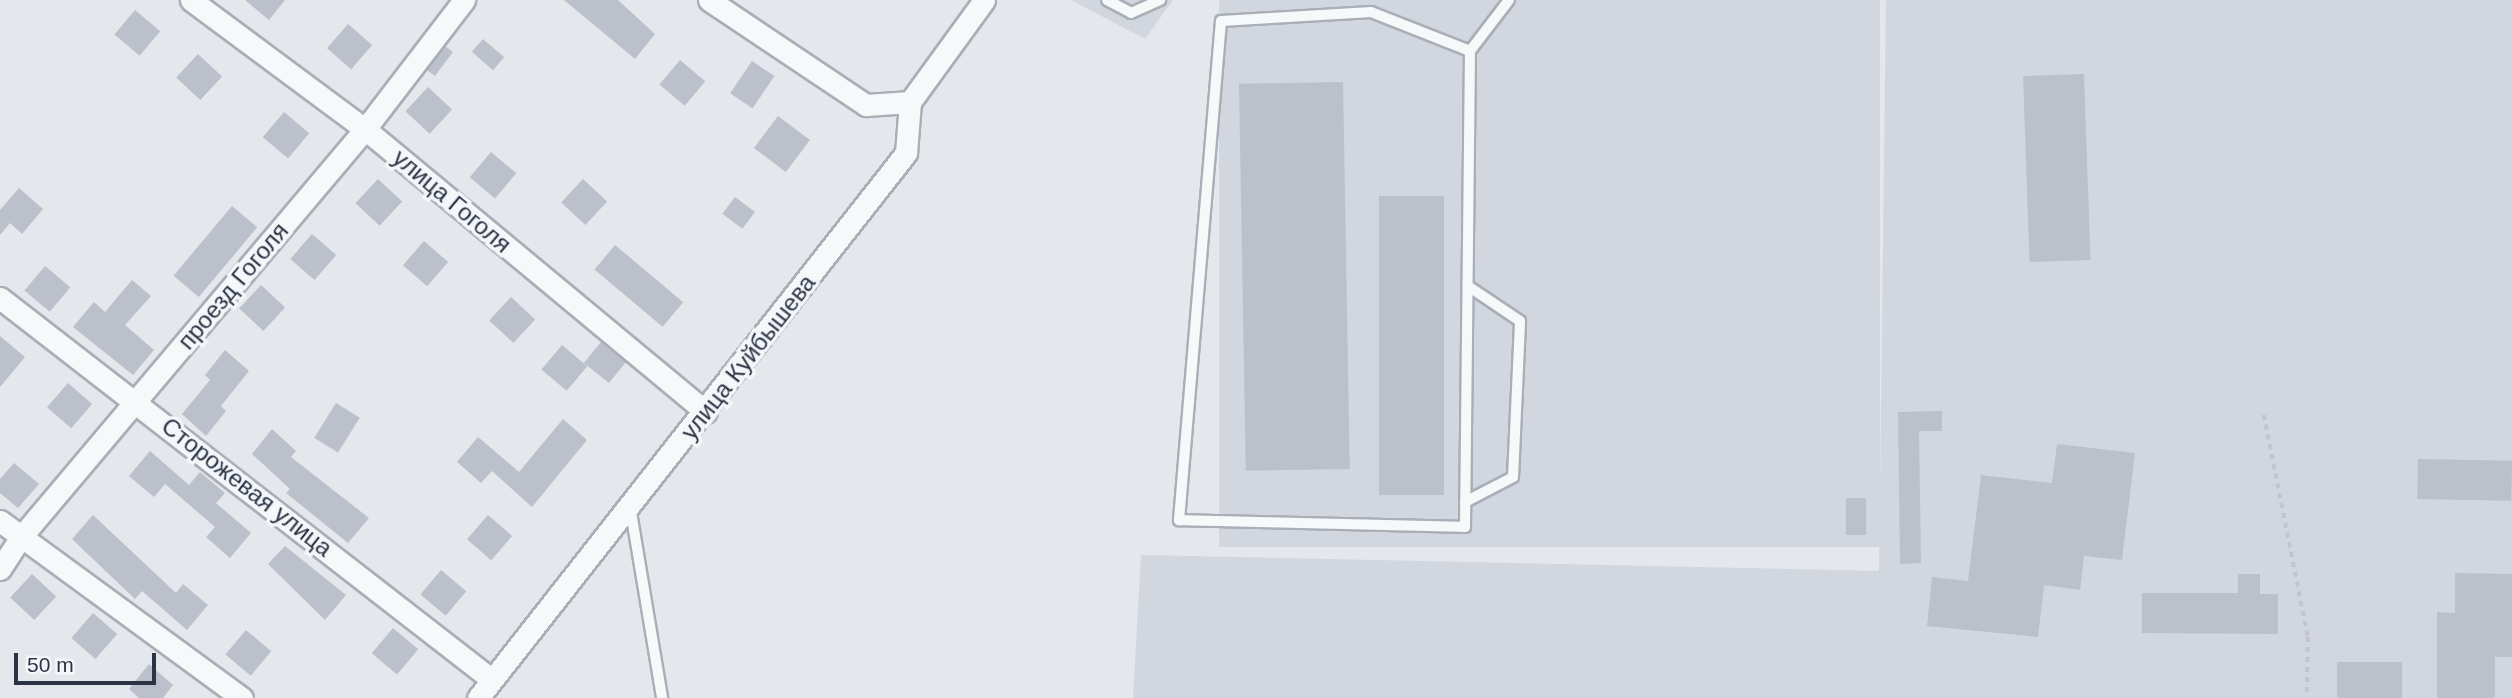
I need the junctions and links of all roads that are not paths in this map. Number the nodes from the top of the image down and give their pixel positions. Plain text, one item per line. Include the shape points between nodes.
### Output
1 (191, 0) edge
2 (464, 0) edge
3 (709, 0) edge
4 (984, 0) edge
5 (1107, 0) edge
6 (1160, 0) edge
7 (1509, 0) edge
8 (1471, 51) junction
9 (910, 102) junction
10 (365, 129) junction
11 (1468, 286) junction
12 (0, 298) edge
13 (137, 401) junction
14 (706, 412) junction
15 (1465, 502) junction
16 (630, 506) junction
17 (0, 521) edge
18 (22, 537) junction
19 (0, 569) edge
20 (491, 678) junction
21 (242, 698) edge
22 (478, 698) edge
23 (662, 698) edge

1 - 10 street, улица Гоголя
2 - 10 street, проезд Гоголя
3 - 9 street via 866,105
4 - 9 street
5 - 6 lane via 1131,13
7 - 8 lane
8 - 11 lane
8 - 15 lane via 1371,12 1222,21 1179,520 1465,527
9 - 14 street, улица Куйбышева via 906,153
10 - 13 street, проезд Гоголя
10 - 14 street, улица Гоголя
11 - 15 lane
11 - 15 lane via 1520,321 1513,477
12 - 13 street, Сторожевая улица
13 - 18 street, проезд Гоголя
13 - 20 street, Сторожевая улица
14 - 16 street, улица Куйбышева
16 - 20 street, улица Куйбышева
16 - 23 lane
17 - 18 street
18 - 19 street, проезд Гоголя
18 - 21 street
20 - 22 street, улица Куйбышева

